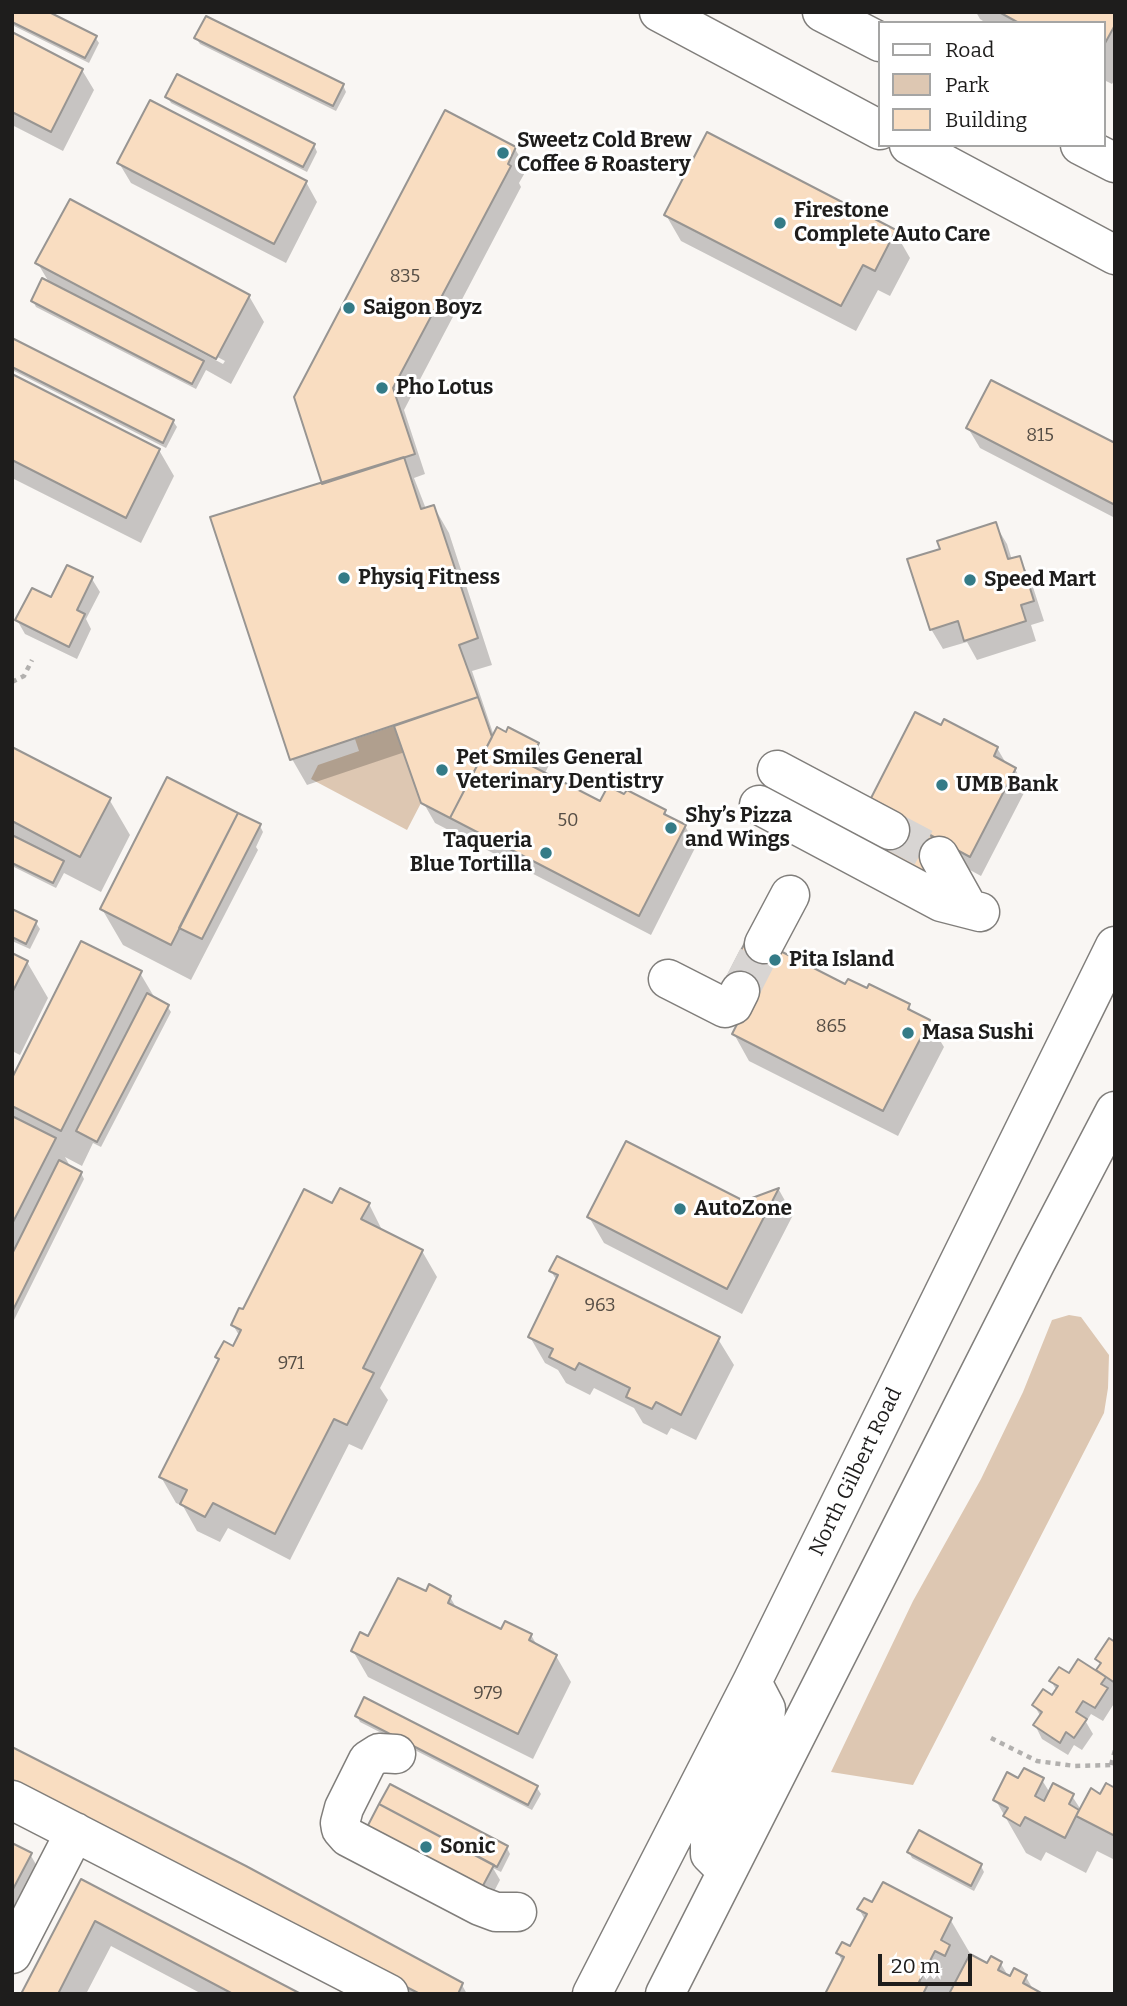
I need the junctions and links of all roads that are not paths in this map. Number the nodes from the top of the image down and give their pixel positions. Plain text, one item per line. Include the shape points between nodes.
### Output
1 (659, 12) edge
2 (822, 12) edge
3 (878, 41) edge
4 (878, 129) edge
5 (913, 147) edge
6 (1084, 147) edge
7 (1115, 163) edge
8 (1115, 255) edge
9 (884, 840) tunnel mouth
10 (933, 866) tunnel mouth
11 (790, 895) dead end
12 (764, 944) tunnel mouth
13 (1115, 946) edge
14 (668, 979) dead end
15 (740, 991) tunnel mouth
16 (1115, 1111) edge
17 (752, 1682) junction
18 (396, 1754) dead end
19 (12, 1801) edge
20 (75, 1832) junction
21 (727, 1871) junction
22 (517, 1912) dead end
23 (12, 1954) edge
24 (389, 1994) edge
25 (592, 1994) edge
26 (665, 1994) edge

1 - 4 main road
2 - 3 main road
5 - 8 main road
6 - 7 main road
9 - 10 main road via 767,789 941,902 974,910
11 - 12 main road
13 - 17 main road, North Gilbert Road
14 - 15 main road via 725,1008 733,1005
16 - 21 main road
17 - 21 main road via 766,1709 764,1731 710,1841 710,1854
17 - 25 main road, North Gilbert Road
18 - 22 main road via 379,1753 368,1760 344,1808 341,1829 348,1837 480,1906
19 - 20 main road
20 - 23 main road
20 - 24 main road
21 - 26 main road

